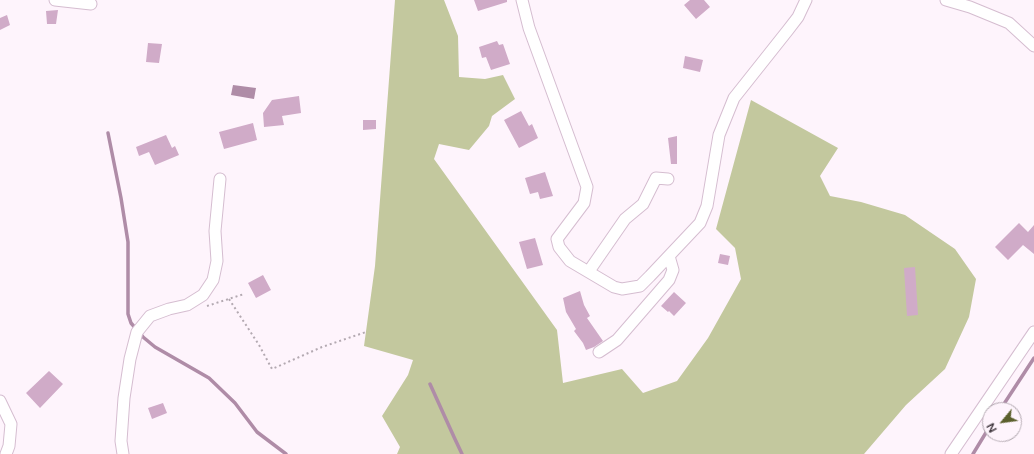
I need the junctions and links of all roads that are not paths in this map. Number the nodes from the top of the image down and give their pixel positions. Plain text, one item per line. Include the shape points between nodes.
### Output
1 (56, 0) edge
2 (522, 0) edge
3 (806, 0) edge
4 (946, 0) edge
5 (91, 4) dead end
6 (1034, 46) edge
7 (220, 179) dead end
8 (668, 179) dead end
9 (669, 256) junction
10 (589, 271) junction
11 (1034, 332) edge
12 (599, 352) dead end
13 (0, 401) edge
14 (6, 454) edge
15 (123, 454) edge
16 (951, 454) edge

1 - 5 street
2 - 10 street via 529,28 587,187 584,203 557,239 559,247 570,261
3 - 9 street via 798,17 734,98 719,135 707,206 700,223
4 - 6 street via 1010,23
7 - 15 street via 215,231 217,261 213,280 203,295 187,305 150,316 137,332 124,398 121,441
8 - 10 street via 656,178 643,204 625,219
9 - 10 street via 640,286 614,287
9 - 12 street via 672,270 669,280 617,340
11 - 16 street
13 - 14 street via 11,424

